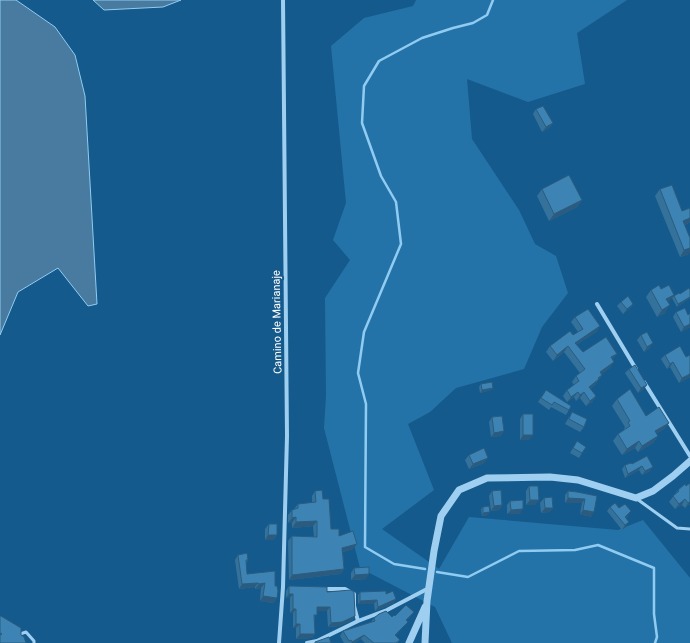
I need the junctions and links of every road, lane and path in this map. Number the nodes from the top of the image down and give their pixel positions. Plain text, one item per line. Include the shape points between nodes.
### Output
1 (283, 0) edge
2 (597, 304) dead end
3 (637, 370) edge
4 (641, 377) edge
5 (690, 456) edge
6 (690, 461) edge
7 (636, 498) junction
8 (690, 529) edge
9 (283, 587) junction
10 (291, 588) edge
11 (314, 588) edge
12 (429, 588) junction
13 (427, 601) junction
14 (358, 621) junction
15 (17, 643) edge
16 (34, 643) edge
17 (279, 643) edge
18 (307, 643) edge
19 (409, 643) edge
20 (424, 643) edge

1 - 9 street, Camino de Marianaje via 287,428
2 - 3 street
4 - 5 street
6 - 7 street via 653,491
7 - 8 lane via 677,528
7 - 12 street via 578,480 550,477 487,478 459,490 441,516
9 - 10 street
9 - 17 street, Camino de Marianaje
11 - 14 street via 345,589 354,594
12 - 13 street
12 - 14 street via 387,610
13 - 19 street
13 - 20 street
14 - 18 street via 317,641
15 - 16 lane via 20,634 26,632

